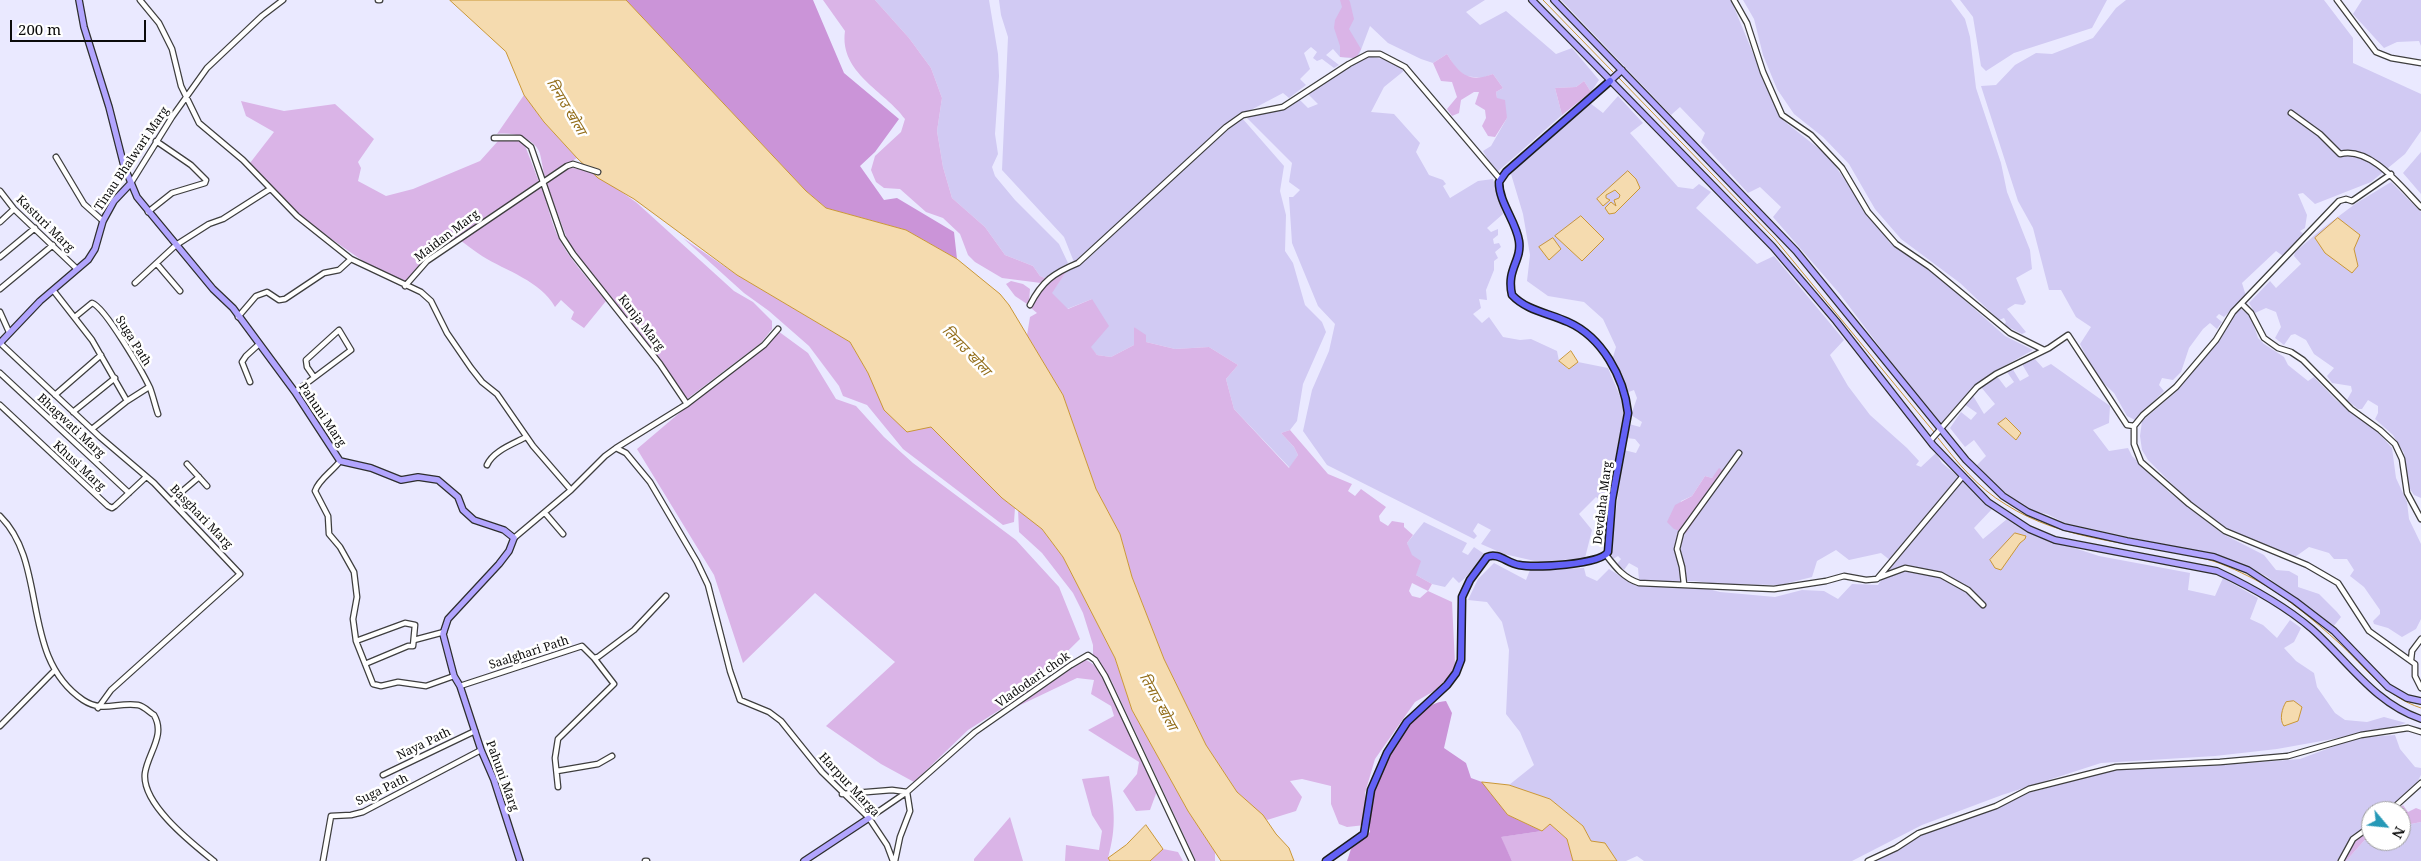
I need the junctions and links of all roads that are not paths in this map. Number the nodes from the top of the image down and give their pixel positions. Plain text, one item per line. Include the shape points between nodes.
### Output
1 (79, 0) edge
2 (140, 0) edge
3 (283, 0) edge
4 (1532, 0) edge
5 (1554, 0) edge
6 (1734, 0) edge
7 (2336, 0) edge
8 (2421, 63) edge
9 (1622, 70) junction
10 (1610, 81) junction
11 (186, 96) junction
12 (2291, 112) dead end
13 (494, 138) dead end
14 (156, 141) junction
15 (56, 157) dead end
16 (598, 172) dead end
17 (2391, 174) junction
18 (1500, 179) junction
19 (542, 183) junction
20 (131, 184) junction
21 (270, 189) junction
22 (0, 192) edge
23 (2421, 208) edge
24 (14, 209) junction
25 (148, 212) junction
26 (102, 221) junction
27 (0, 222) edge
28 (36, 228) junction
29 (53, 245) junction
30 (176, 245) junction
31 (0, 257) edge
32 (351, 259) junction
33 (157, 264) junction
34 (77, 269) junction
35 (135, 283) dead end
36 (405, 286) junction
37 (0, 289) edge
38 (53, 290) junction
39 (180, 292) dead end
40 (2242, 304) junction
41 (1030, 305) dead end
42 (0, 312) edge
43 (75, 317) junction
44 (238, 317) junction
45 (778, 329) dead end
46 (9, 332) junction
47 (0, 343) edge
48 (258, 345) junction
49 (2044, 350) junction
50 (102, 355) junction
51 (0, 373) edge
52 (314, 377) junction
53 (115, 378) junction
54 (250, 382) dead end
55 (149, 388) junction
56 (295, 392) junction
57 (55, 395) junction
58 (127, 401) junction
59 (687, 404) junction
60 (0, 405) edge
61 (73, 412) junction
62 (158, 414) dead end
63 (2134, 426) junction
64 (1941, 428) junction
65 (92, 429) junction
66 (526, 437) junction
67 (1930, 441) junction
68 (616, 448) junction
69 (1739, 453) dead end
70 (340, 461) junction
71 (187, 464) dead end
72 (487, 465) dead end
73 (1963, 476) junction
74 (146, 477) junction
75 (199, 477) junction
76 (207, 486) dead end
77 (571, 490) junction
78 (129, 493) junction
79 (172, 500) junction
80 (544, 513) junction
81 (0, 516) edge
82 (2421, 519) edge
83 (564, 534) dead end
84 (514, 538) junction
85 (1606, 555) junction
86 (1877, 579) junction
87 (1684, 584) junction
88 (666, 596) dead end
89 (1983, 605) dead end
90 (444, 632) junction
91 (2421, 639) edge
92 (414, 640) junction
93 (356, 641) junction
94 (594, 658) junction
95 (2411, 660) junction
96 (365, 664) junction
97 (54, 671) junction
98 (2419, 671) edge
99 (454, 676) junction
100 (460, 686) junction
101 (2421, 688) edge
102 (2421, 701) edge
103 (98, 708) junction
104 (2421, 719) edge
105 (0, 726) edge
106 (475, 731) junction
107 (2421, 732) edge
108 (481, 750) junction
109 (612, 756) dead end
110 (557, 771) junction
111 (383, 775) dead end
112 (2421, 784) edge
113 (558, 787) dead end
114 (906, 792) junction
115 (842, 794) junction
116 (2401, 801) edge
117 (869, 818) junction
118 (2361, 833) edge
119 (214, 861) edge
120 (323, 861) edge
121 (520, 861) edge
122 (804, 861) edge
123 (894, 861) edge
124 (1192, 861) edge
125 (1326, 861) edge
126 (1868, 861) edge
127 (2341, 861) edge

1 - 20 main road, Pahuni Marg via 84,27
2 - 11 street via 159,23 172,48
3 - 11 street, Tinau Bhalwari Marg via 207,68
4 - 10 main road
5 - 9 main road
6 - 49 street via 1747,23 1782,115 1811,135 1842,168 1868,212 1896,244 1930,267 2010,333
7 - 8 street via 2376,52
9 - 10 main road
9 - 64 main road via 1796,251
10 - 18 main road
10 - 67 main road via 1773,247
11 - 14 street, Tinau Bhalwari Marg
11 - 21 street via 199,123 243,160
12 - 17 street via 2340,154 2349,151
13 - 19 street via 520,138 531,147
14 - 20 street, Tinau Bhalwari Marg
14 - 25 street via 206,180 172,193
15 - 26 street via 84,204
16 - 19 street via 573,164
17 - 23 street
17 - 40 street via 2352,201 2340,201
18 - 41 street via 1405,67 1380,54 1368,54 1283,107 1243,115 1226,127 1078,262 1063,268 1037,290
18 - 85 main road, Devdaha Marg via 1500,192 1519,241 1510,280 1512,295 1539,312 1569,322 1602,349 1616,371 1627,399 1628,412
19 - 36 street, Maidan Marg via 428,261
19 - 59 street, Kunja Marg via 562,237 573,254 660,364
20 - 25 main road, Pahuni Marg
20 - 26 main road, Tinau Bhalwari Marg via 114,201
21 - 30 street
21 - 32 street via 297,216
22 - 24 street, Kasturi Marg
24 - 27 street
24 - 28 street, Kasturi Marg
25 - 30 main road, Pahuni Marg
26 - 34 main road, Tinau Bhalwari Marg via 95,249
28 - 29 street, Kasturi Marg
28 - 31 street
29 - 34 street, Kasturi Marg
29 - 37 street
30 - 33 street
30 - 44 main road, Pahuni Marg
32 - 36 street
32 - 44 street via 338,270 324,273 285,299 261,293
33 - 35 street
33 - 39 street
34 - 38 main road, Tinau Bhalwari Marg
36 - 66 street via 421,292 431,301 456,347 482,382 506,406
38 - 43 street
38 - 46 main road, Tinau Bhalwari Marg
40 - 63 street via 2176,387
40 - 82 street via 2251,313 2264,338 2303,360 2351,408 2395,444 2402,459 2407,493
42 - 46 street
43 - 50 street
43 - 55 street, Suga Path via 95,304 113,326
44 - 48 main road, Pahuni Marg
45 - 59 street via 764,345
46 - 47 main road, Tinau Bhalwari Marg
47 - 57 street, Basghari Marg
48 - 54 street via 242,362
48 - 56 main road, Pahuni Marg
49 - 63 street via 2068,335 2127,425
49 - 64 street via 1977,387
50 - 53 street
50 - 57 street
51 - 78 street, Bhagwati Marg
52 - 52 street via 306,360 339,330 351,350
52 - 56 street
53 - 58 street
53 - 61 street
55 - 58 street
55 - 62 street, Suga Path
56 - 70 main road, Pahuni Marg
57 - 61 street, Basghari Marg
58 - 65 street
59 - 68 street
60 - 78 street, Khusi Marg via 108,506 112,508
61 - 65 street, Basghari Marg
63 - 95 street via 2134,444 2141,462 2182,498 2225,531 2307,565 2338,584 2369,631
64 - 67 street
64 - 102 main road via 1981,476 2028,512 2080,531 2214,557 2248,570 2334,631 2388,687 2407,698
65 - 74 street, Basghari Marg
66 - 72 street via 495,454
66 - 77 street
67 - 73 main road
68 - 77 street
68 - 115 street, Harpur Marga via 626,453 650,482 697,562 708,585 740,700 774,715
69 - 87 street via 1681,533 1677,549
70 - 84 main road, Pahuni Marg via 371,468 401,480 418,477 438,480 458,497 474,520 504,530
70 - 93 street via 315,491 328,516 329,534 354,572
71 - 75 street
73 - 86 street
73 - 104 main road via 1988,502 2041,535 2098,550 2217,571 2246,585 2312,629 2384,700
74 - 78 street, Khusi Marg
74 - 79 street, Basghari Marg
75 - 76 street
75 - 79 street
77 - 80 street
79 - 103 street, Basghari Marg via 240,574 111,690
80 - 83 street
80 - 84 street
81 - 97 street via 13,533 23,556 38,623
84 - 90 main road via 499,564 448,619
85 - 87 street via 1631,581
85 - 125 main road, Devdaha Marg via 1586,563 1525,566 1496,555 1487,557 1462,597 1461,660 1456,673 1448,685 1407,722 1387,753 1371,790 1364,834
86 - 87 street via 1844,576 1774,589
86 - 89 street via 1905,568 1942,575 1968,590
88 - 94 street via 634,630
90 - 92 street
90 - 99 main road, Pahuni Marg
91 - 95 street via 2412,651
92 - 93 street via 415,625 410,622
92 - 96 street via 413,646
93 - 96 street
94 - 100 street, Saalghari Path via 582,646
94 - 110 street via 614,684 558,740
95 - 98 street
96 - 99 street via 373,684 378,686 398,682 426,686
97 - 103 street via 74,693
97 - 105 street
98 - 101 street via 2415,676
99 - 100 main road, Pahuni Marg
100 - 106 main road, Pahuni Marg
103 - 119 street via 137,705 154,715 159,725 145,773 148,789 156,808 166,819
106 - 108 main road, Pahuni Marg
106 - 111 street, Naya Path
107 - 126 street via 2408,728 2362,735 2288,756 2116,767 2029,789 1996,806 1918,833
108 - 120 street, Suga Path via 363,812 331,816
108 - 121 main road, Pahuni Marg
109 - 110 street via 598,764
110 - 113 street
112 - 116 street
114 - 115 street
114 - 117 street, Vladodari chok
114 - 123 street via 910,811
114 - 124 street, Vladodari chok via 974,732 1088,655 1105,676
115 - 117 street, Harpur Marga
117 - 122 main road, Vladodari chok
117 - 123 street, Harpur Marga
118 - 127 street via 2353,839

